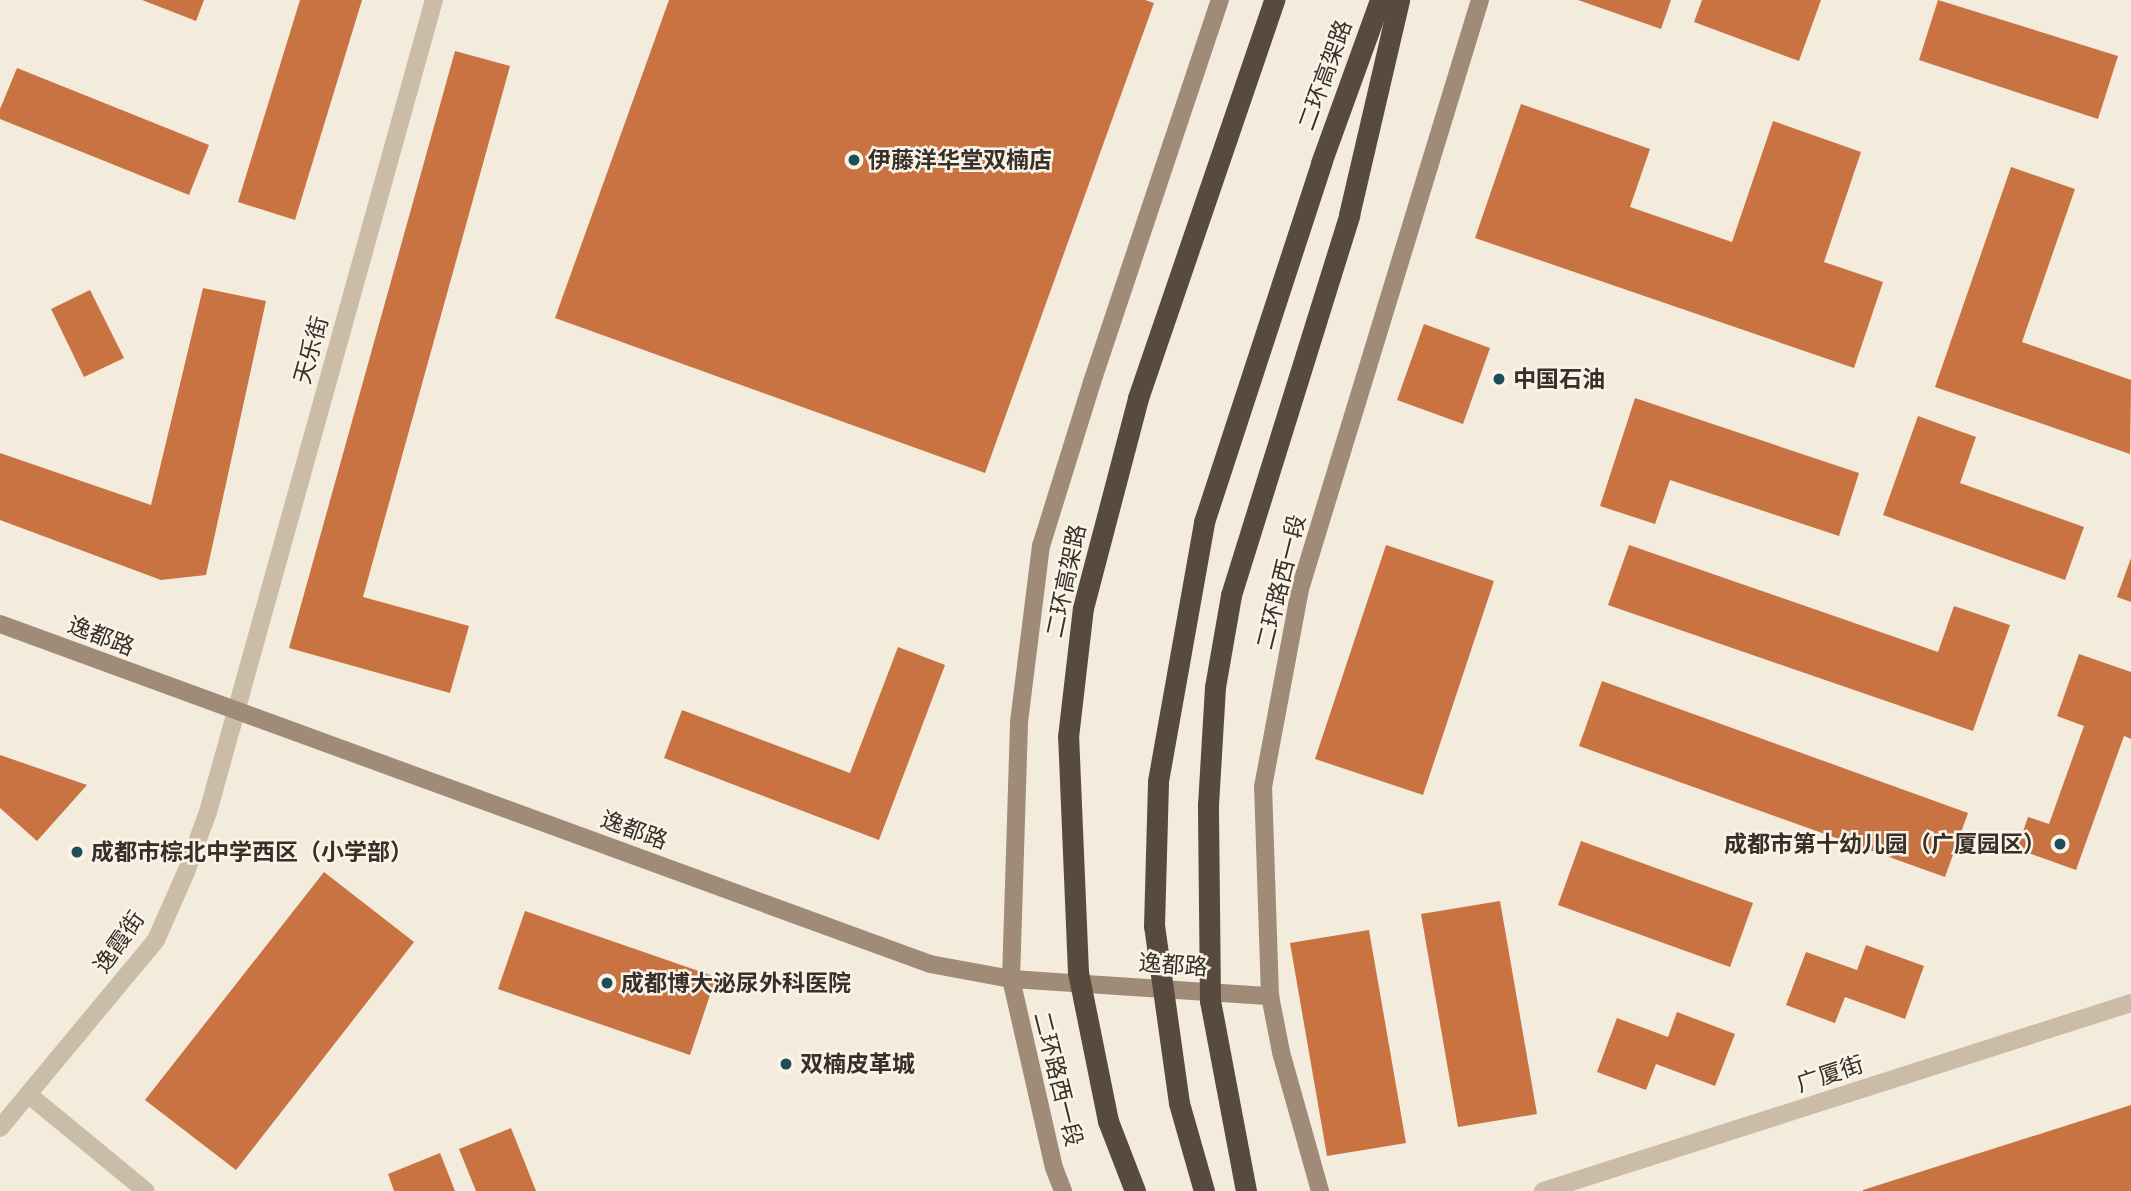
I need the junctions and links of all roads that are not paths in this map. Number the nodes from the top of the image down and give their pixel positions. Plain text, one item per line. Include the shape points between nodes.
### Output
1 (434, 0) edge
2 (1220, 0) edge
3 (1274, 0) edge
4 (1380, 0) edge
5 (1399, 0) edge
6 (1480, 0) edge
7 (0, 624) edge
8 (236, 712) junction
9 (1010, 979) junction
10 (1270, 996) junction
11 (2131, 1003) edge
12 (29, 1095) junction
13 (0, 1128) edge
14 (146, 1191) edge
15 (1063, 1191) edge
16 (1135, 1191) edge
17 (1204, 1191) edge
18 (1246, 1191) edge
19 (1320, 1191) edge
20 (1543, 1191) edge

1 - 8 street, 天乐街
2 - 9 main road, 二环路西一段 via 1041,546 1019,722
3 - 16 highway, 二环高架路, bridge via 1139,398 1083,608 1069,724 1078,972 1108,1121
4 - 17 highway, 二环高架路, bridge via 1321,163 1204,522 1158,781 1154,926 1179,1103
5 - 18 highway, bridge via 1349,215 1231,596 1215,687 1208,805 1210,1001
6 - 10 main road, 二环路西一段 via 1300,589 1263,788
7 - 8 main road, 逸都路
8 - 9 main road, 逸都路 via 930,964
8 - 12 street, 逸霞街 via 208,812 156,940
9 - 10 main road, 逸都路
9 - 15 main road, 二环路西一段
10 - 19 main road, 二环路西一段
11 - 20 street, 广厦街
12 - 13 street, 逸霞街
12 - 14 street

